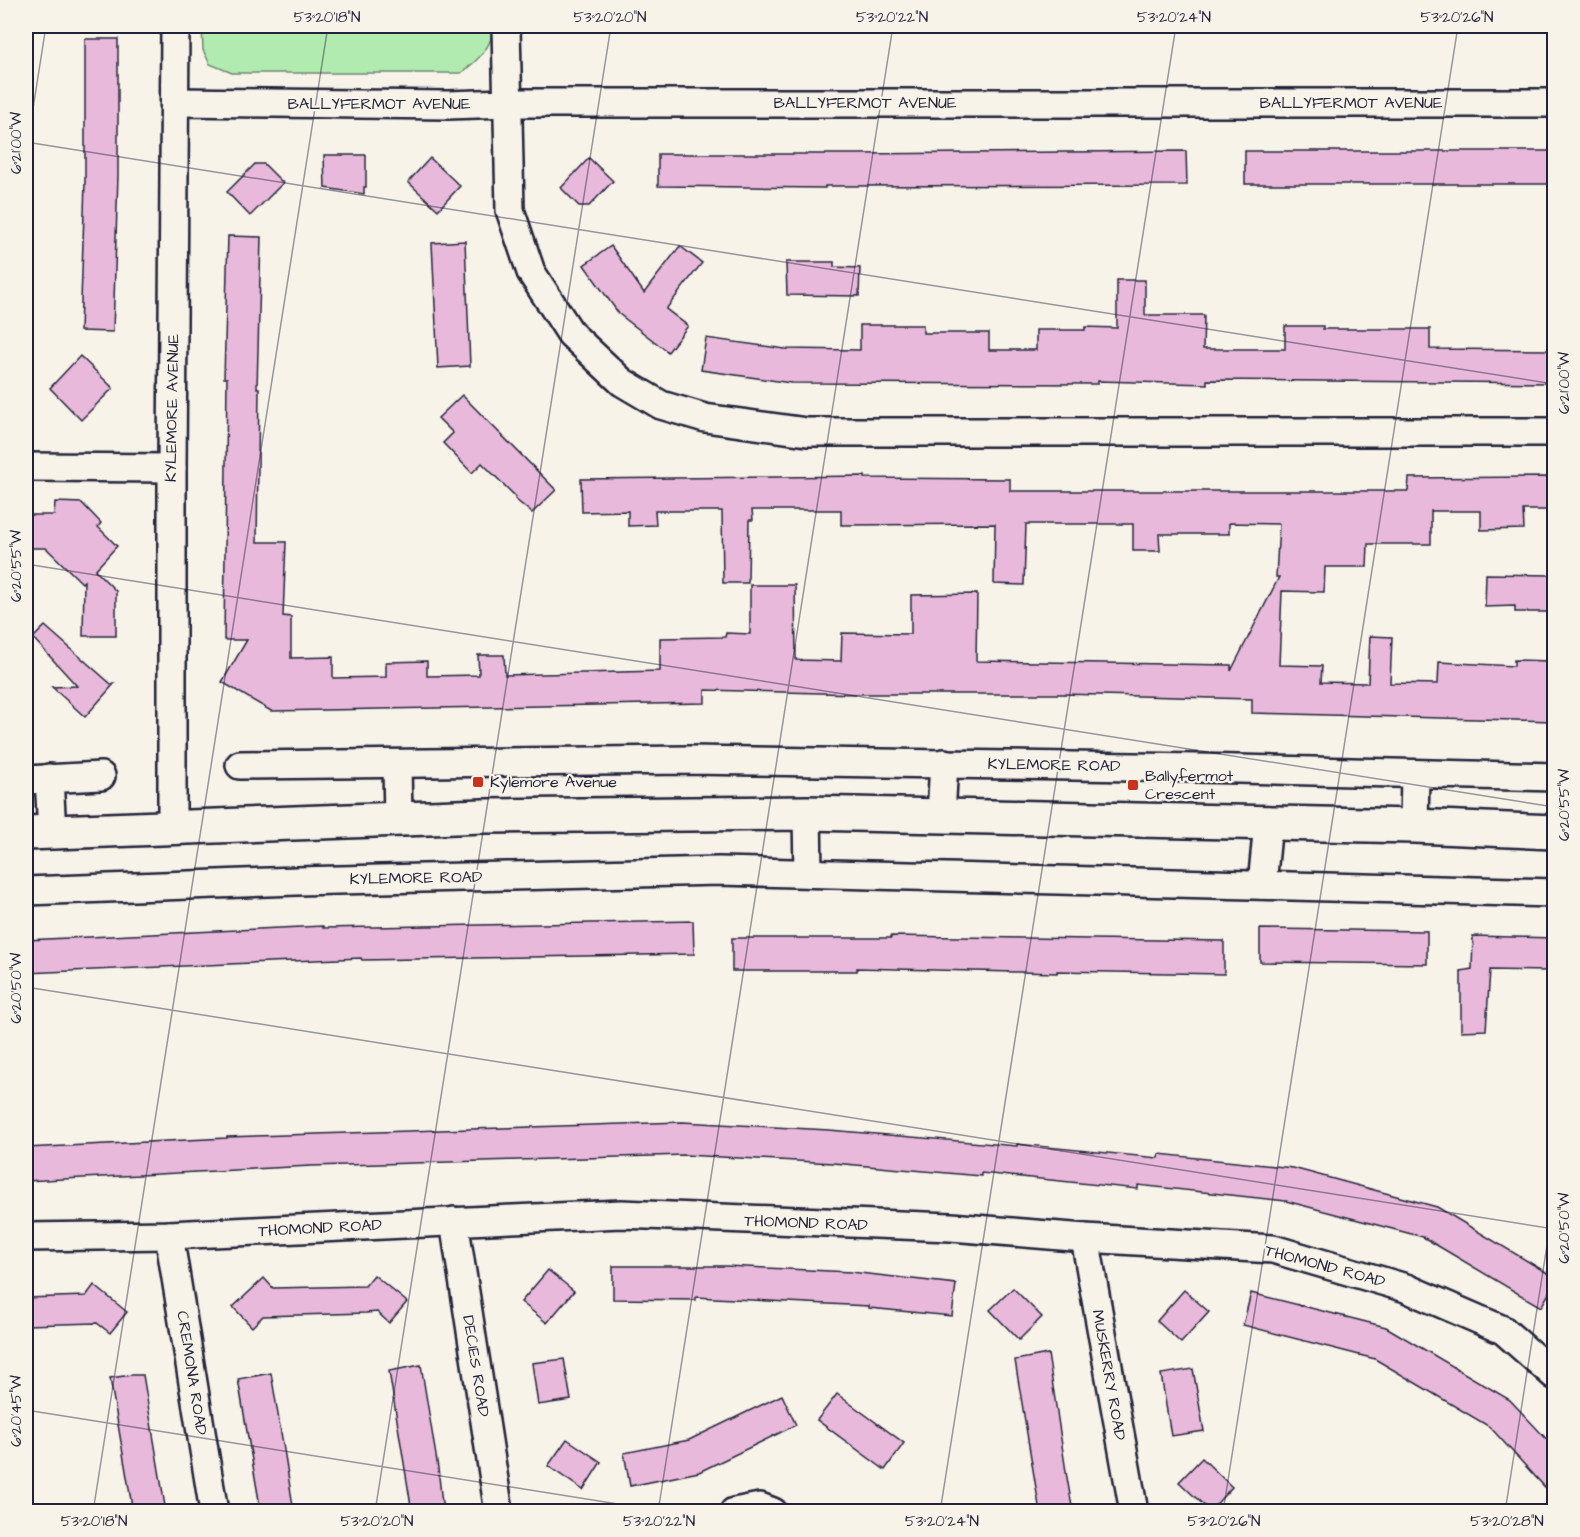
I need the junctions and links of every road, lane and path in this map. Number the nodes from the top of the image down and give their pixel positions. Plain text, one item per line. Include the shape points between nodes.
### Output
1 (176, 26) edge
2 (506, 26) edge
3 (176, 102) junction
4 (507, 103) junction
5 (1554, 103) edge
6 (1554, 432) edge
7 (26, 467) edge
8 (172, 468) junction
9 (944, 763) junction
10 (397, 764) junction
11 (240, 765) dead end
12 (1415, 774) junction
13 (101, 776) dead end
14 (1554, 777) edge
15 (37, 779) edge
16 (807, 813) junction
17 (941, 815) junction
18 (398, 819) junction
19 (1268, 823) junction
20 (172, 826) junction
21 (1414, 826) junction
22 (39, 832) edge
23 (1554, 832) edge
24 (808, 873) junction
25 (1262, 885) junction
26 (26, 891) edge
27 (1554, 893) edge
28 (454, 1221) junction
29 (169, 1235) junction
30 (26, 1238) edge
31 (1085, 1238) junction
32 (1554, 1375) edge
33 (214, 1512) edge
34 (499, 1512) edge
35 (734, 1512) edge
36 (774, 1512) edge
37 (1134, 1512) edge

1 - 3 street, KYLEMORE AVENUE
2 - 4 street
3 - 4 street, BALLYFERMOT AVENUE
3 - 8 street, KYLEMORE AVENUE
4 - 5 street, BALLYFERMOT AVENUE
4 - 6 street via 510,210 531,272 572,334 622,382 661,405 705,418 807,432
7 - 8 street
8 - 20 street, KYLEMORE AVENUE
9 - 10 street, KYLEMORE ROAD via 690,760
9 - 12 street, KYLEMORE ROAD
9 - 17 street
10 - 11 street, KYLEMORE ROAD
10 - 18 street
12 - 14 street, KYLEMORE ROAD
12 - 21 street
13 - 15 street
15 - 22 street
16 - 17 main road
16 - 18 main road
16 - 24 street
17 - 19 main road
18 - 20 main road
19 - 21 main road
19 - 25 street
20 - 22 main road
21 - 23 main road
24 - 25 street, KYLEMORE ROAD
24 - 26 street, KYLEMORE ROAD via 719,871
25 - 27 street, KYLEMORE ROAD
28 - 29 street, THOMOND ROAD
28 - 31 street, THOMOND ROAD via 621,1214 951,1227
28 - 34 street, DECIES ROAD
29 - 30 street, THOMOND ROAD
29 - 33 street, CREMONA ROAD
31 - 32 street, THOMOND ROAD via 1273,1249 1406,1288 1503,1330
31 - 37 street, MUSKERRY ROAD
35 - 36 street via 760,1507

